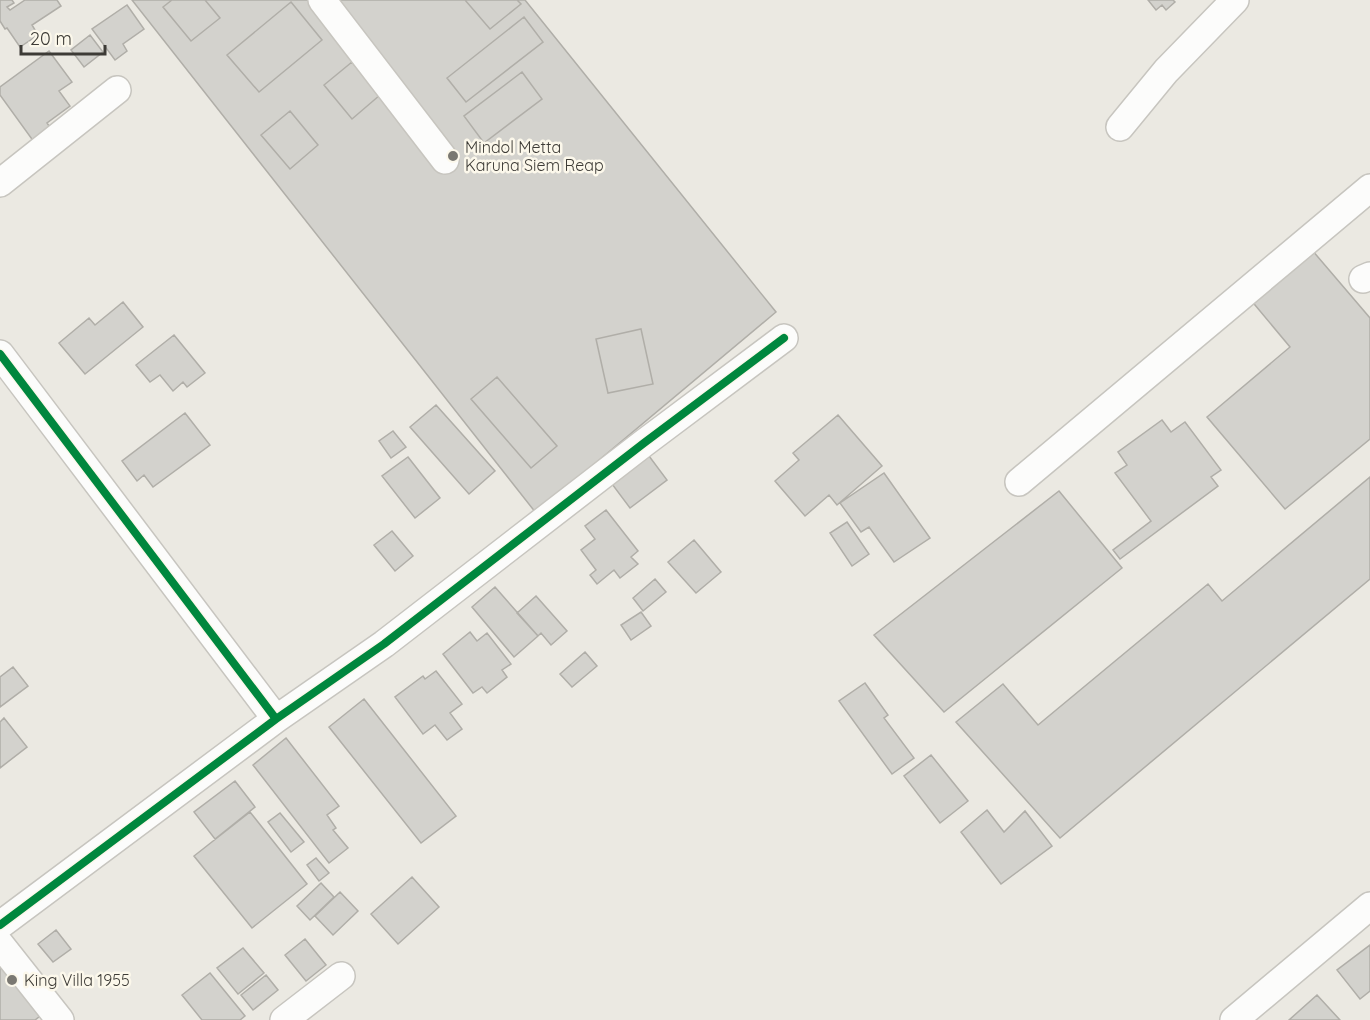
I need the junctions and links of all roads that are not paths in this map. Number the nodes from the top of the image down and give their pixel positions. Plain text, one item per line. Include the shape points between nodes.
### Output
1 (322, 0) edge
2 (1234, 0) edge
3 (117, 90) dead end
4 (1120, 127) dead end
5 (446, 160) dead end
6 (0, 183) edge
7 (1370, 188) edge
8 (784, 338) dead end
9 (0, 354) edge
10 (1019, 482) dead end
11 (276, 719) junction
12 (1370, 906) edge
13 (0, 925) edge
14 (0, 944) edge
15 (341, 976) dead end
16 (60, 1020) edge
17 (284, 1020) edge
18 (1234, 1020) edge

1 - 5 street
2 - 4 street via 1166,71
3 - 6 street
7 - 10 street
8 - 11 street via 384,644
9 - 11 street
11 - 13 street
12 - 18 street
14 - 16 street
15 - 17 street

